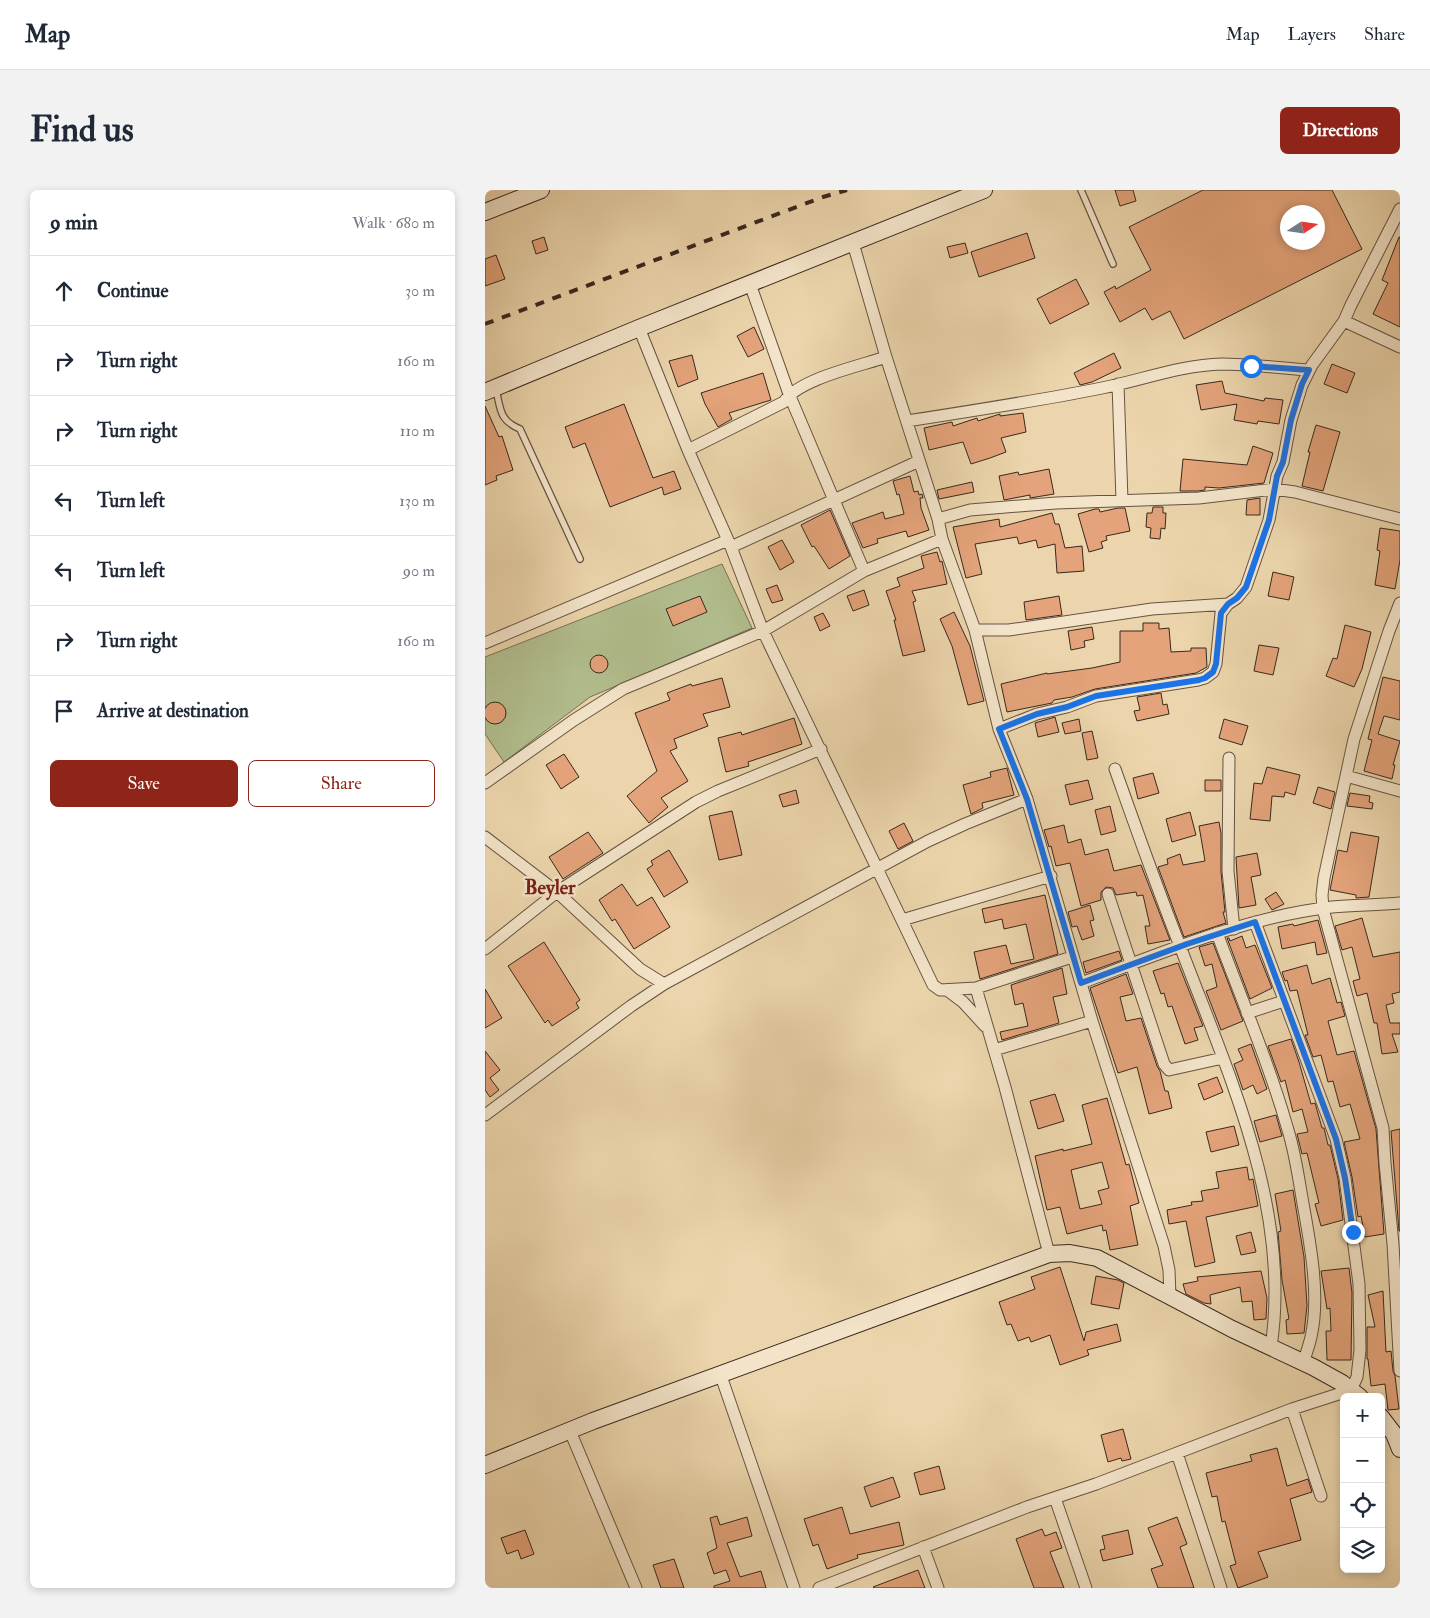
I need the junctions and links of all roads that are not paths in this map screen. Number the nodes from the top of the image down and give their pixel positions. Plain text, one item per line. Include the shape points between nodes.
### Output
1 (541, 190) edge
2 (984, 190) edge
3 (1081, 190) edge
4 (1400, 209) edge
5 (485, 212) edge
6 (853, 243) junction
7 (1113, 264) dead end
8 (750, 284) junction
9 (1344, 321) junction
10 (639, 328) junction
11 (1400, 346) edge
12 (886, 357) junction
13 (1309, 370) junction
14 (1118, 384) junction
15 (490, 390) edge
16 (789, 394) junction
17 (907, 421) junction
18 (687, 450) junction
19 (919, 461) junction
20 (1274, 489) junction
21 (834, 499) junction
22 (1122, 500) junction
23 (938, 519) junction
24 (1400, 519) edge
25 (943, 539) junction
26 (730, 544) junction
27 (579, 559) dead end
28 (865, 571) junction
29 (1400, 603) edge
30 (1228, 604) junction
31 (975, 630) junction
32 (763, 631) junction
33 (1389, 631) junction
34 (1400, 636) edge
35 (485, 643) edge
36 (999, 729) junction
37 (821, 749) junction
38 (1229, 758) dead end
39 (1115, 769) dead end
40 (1346, 776) junction
41 (485, 783) edge
42 (1400, 791) edge
43 (1027, 799) junction
44 (485, 837) edge
45 (878, 869) junction
46 (1051, 876) junction
47 (557, 892) junction
48 (1108, 894) dead end
49 (1400, 903) edge
50 (1323, 909) junction
51 (902, 920) junction
52 (1255, 922) junction
53 (1234, 929) junction
54 (1217, 933) junction
55 (1179, 946) junction
56 (485, 949) edge
57 (1072, 957) junction
58 (1130, 964) junction
59 (1081, 983) junction
60 (664, 984) junction
61 (976, 988) junction
62 (947, 990) junction
63 (1284, 1001) junction
64 (1247, 1013) junction
65 (1092, 1021) junction
66 (989, 1031) junction
67 (994, 1050) junction
68 (1223, 1058) junction
69 (485, 1116) edge
70 (1049, 1254) junction
71 (1171, 1297) junction
72 (1271, 1347) junction
73 (1303, 1362) junction
74 (1400, 1371) edge
75 (721, 1376) junction
76 (1355, 1393) edge
77 (1340, 1397) edge
78 (1292, 1409) junction
79 (1385, 1421) edge
80 (570, 1431) junction
81 (1399, 1439) edge
82 (1177, 1453) junction
83 (485, 1465) edge
84 (1321, 1496) dead end
85 (1055, 1498) junction
86 (923, 1547) junction
87 (635, 1588) edge
88 (794, 1588) edge
89 (819, 1588) edge
90 (938, 1588) edge
91 (1086, 1588) edge
92 (1221, 1588) edge

1 - 5 street
2 - 6 street
3 - 7 lane
4 - 9 street
6 - 8 street
6 - 12 street
8 - 10 street
8 - 16 street
9 - 11 street
9 - 13 street
10 - 15 street
10 - 18 street
12 - 16 street via 813,381
12 - 17 street
13 - 14 street via 1222,364 1166,372
13 - 20 street via 1291,420
14 - 17 street
14 - 22 street
15 - 27 lane via 504,418 520,429
16 - 18 street via 784,402
16 - 21 street
17 - 19 street
18 - 26 street
19 - 21 street
19 - 23 street
20 - 22 street via 1199,498
20 - 24 street
20 - 30 street via 1269,520 1246,587
21 - 26 street
21 - 28 street
22 - 23 street via 970,510
23 - 25 street
25 - 28 street
25 - 31 street
26 - 32 street
26 - 35 street
28 - 32 street
29 - 33 street
30 - 31 street via 1152,609 1009,630
30 - 36 street via 1221,613 1216,664 1213,672 1205,678 1096,696
31 - 36 street
32 - 37 street
32 - 41 street via 623,689
33 - 34 street
33 - 40 street via 1354,739
36 - 43 street
37 - 45 street
37 - 47 street via 696,802
38 - 53 street via 1228,870
39 - 55 street
40 - 42 street
40 - 50 street via 1323,878
43 - 45 street via 928,841
43 - 46 street
44 - 47 street
45 - 51 street
45 - 60 street
46 - 51 street
46 - 57 street
47 - 56 street
47 - 60 street via 640,969
48 - 58 street
49 - 50 street
50 - 52 street
50 - 74 street via 1383,1128
51 - 62 street via 933,985
52 - 53 street
52 - 63 street
53 - 54 street
54 - 55 street
54 - 64 street
55 - 58 street
55 - 68 street
57 - 59 street
57 - 61 street
58 - 59 street
58 - 68 street via 1164,1064 1169,1070
59 - 65 street
60 - 69 street
61 - 62 street
61 - 66 street
62 - 66 street via 979,1017
63 - 64 street
63 - 76 street via 1336,1139 1345,1178 1359,1284 1360,1350
64 - 73 street via 1288,1131 1308,1230 1314,1314
65 - 67 street
65 - 71 street via 1164,1246
66 - 67 street
67 - 70 street
68 - 72 street via 1254,1151 1271,1238 1276,1288
70 - 71 street via 1070,1253 1097,1258
70 - 75 street
71 - 72 street
72 - 73 street
73 - 76 street
75 - 80 street
75 - 88 street
77 - 78 street
78 - 82 street
78 - 84 street
79 - 81 street
80 - 83 street
80 - 87 street
82 - 85 street
82 - 92 street
85 - 86 street
85 - 91 street
86 - 89 street
86 - 90 street

